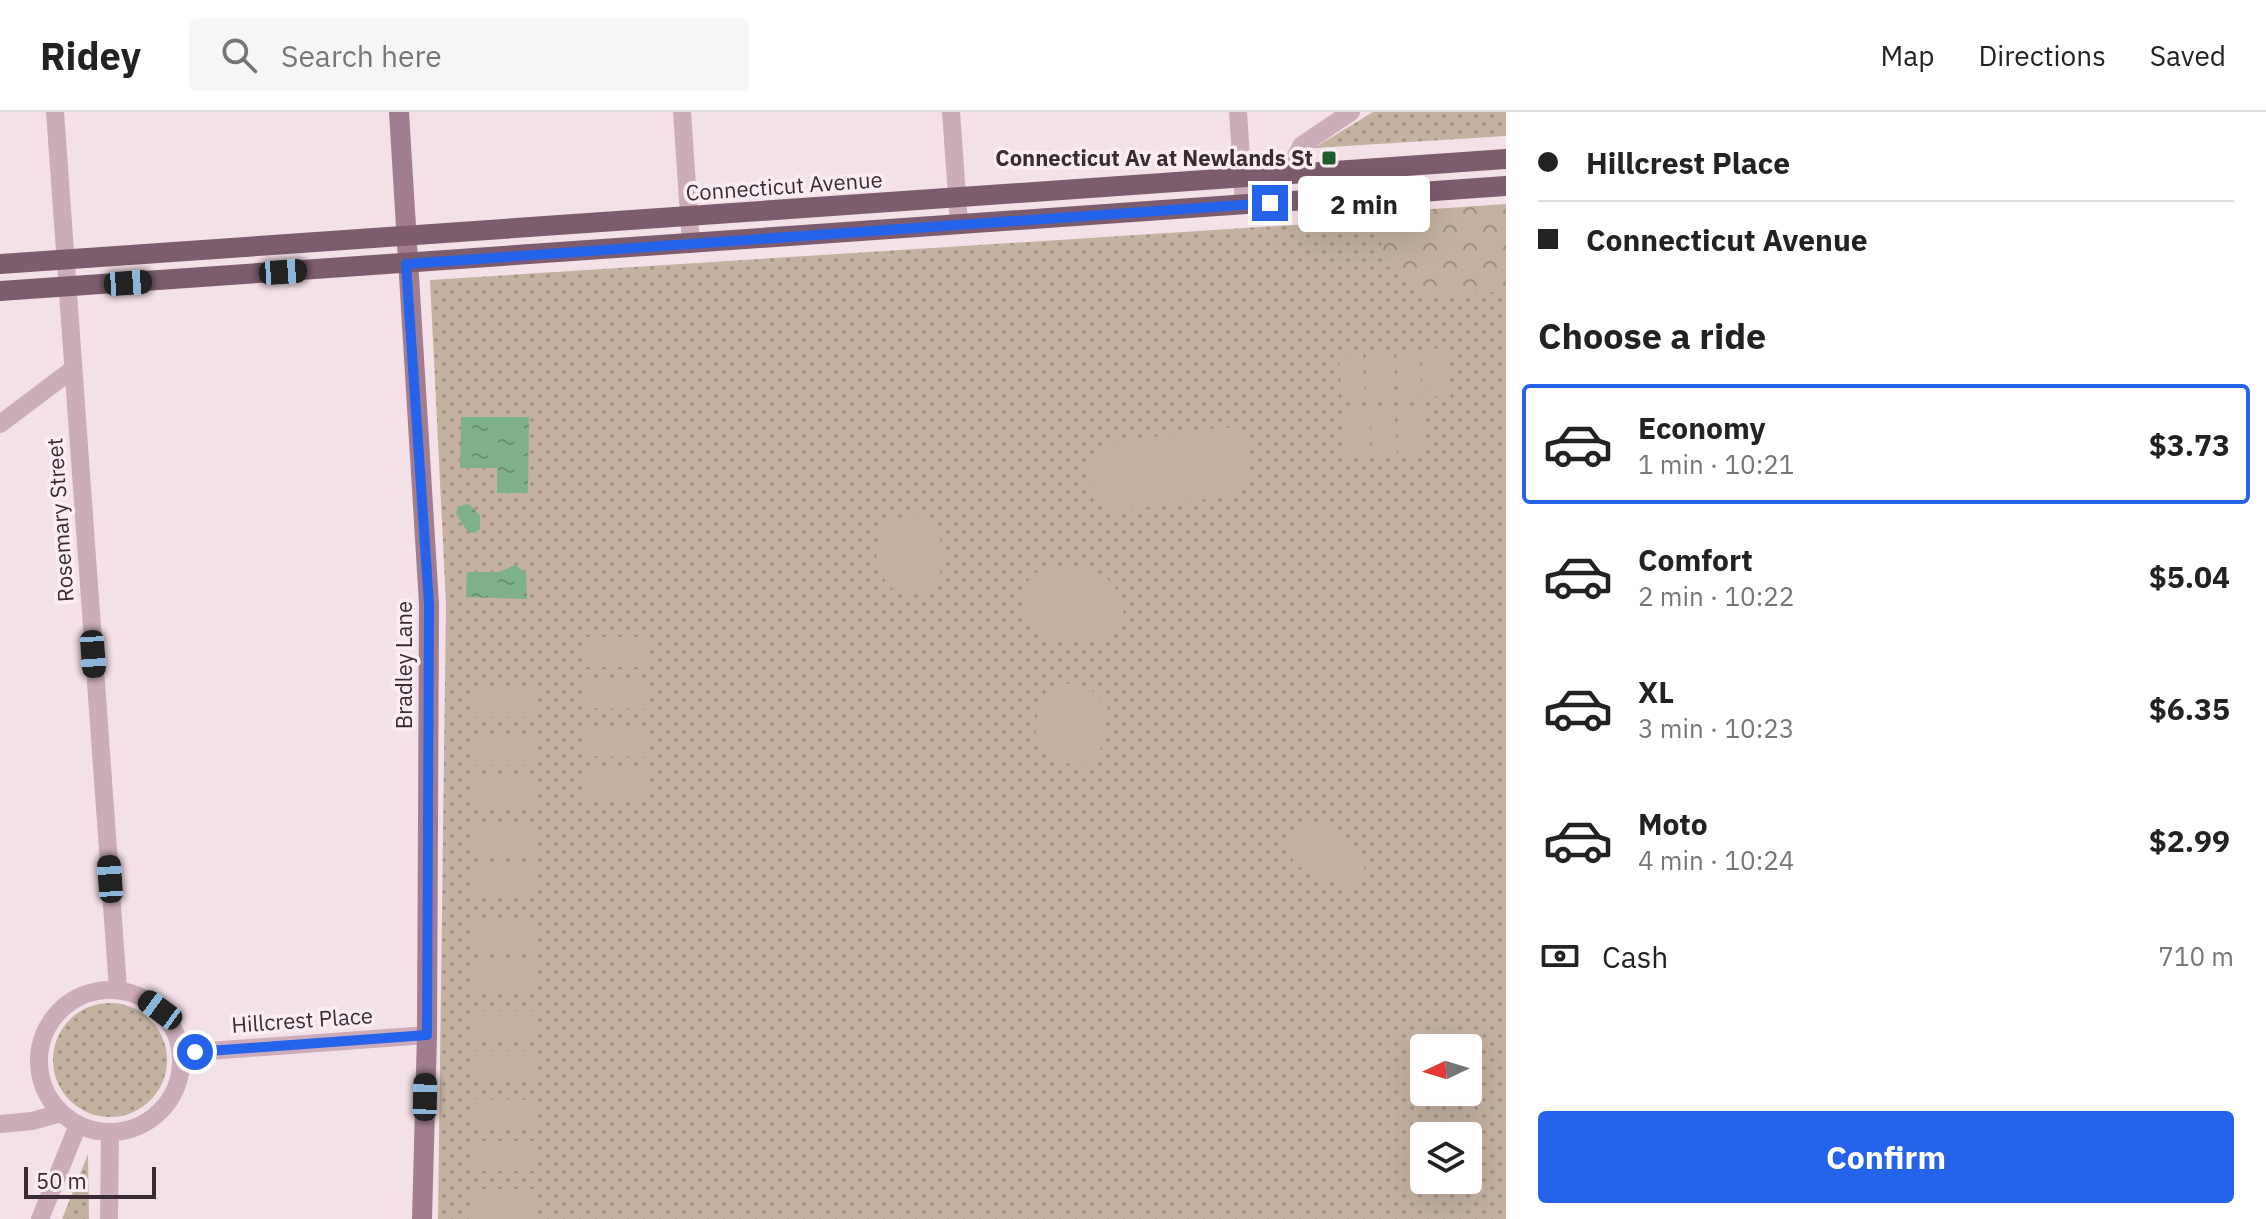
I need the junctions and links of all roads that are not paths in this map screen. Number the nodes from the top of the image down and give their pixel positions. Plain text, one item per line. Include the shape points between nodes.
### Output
1 (55, 112) edge
2 (399, 112) edge
3 (682, 112) edge
4 (951, 112) edge
5 (1238, 112) edge
6 (1351, 112) edge
7 (1506, 159) edge
8 (1285, 175) junction
9 (1242, 178) junction
10 (1506, 186) edge
11 (957, 198) junction
12 (1244, 204) junction
13 (689, 216) junction
14 (959, 224) junction
15 (405, 236) junction
16 (691, 244) junction
17 (65, 260) junction
18 (0, 264) edge
19 (406, 264) junction
20 (67, 287) junction
21 (0, 291) edge
22 (73, 369) junction
23 (0, 424) edge
24 (118, 989) junction
25 (427, 1035) junction
26 (181, 1053) junction
27 (61, 1113) junction
28 (0, 1124) edge
29 (78, 1125) junction
30 (110, 1132) junction
31 (40, 1219) edge
32 (109, 1219) edge
33 (422, 1219) edge

1 - 17 street
2 - 15 main road, Bradley Lane
3 - 13 street
4 - 11 street
5 - 9 street
6 - 8 street via 1302,145
7 - 8 main road, Connecticut Avenue
8 - 9 main road, Connecticut Avenue
9 - 11 main road, Connecticut Avenue
9 - 12 street
10 - 12 main road
11 - 13 main road, Connecticut Avenue
11 - 14 street
12 - 14 main road
13 - 15 main road, Connecticut Avenue
13 - 16 street
14 - 16 main road
15 - 17 main road, Connecticut Avenue
15 - 19 main road, Bradley Lane
16 - 19 main road
17 - 18 main road, Connecticut Avenue
17 - 20 street
19 - 20 main road
19 - 25 main road, Bradley Lane via 429,604
20 - 21 main road
20 - 22 street, Rosemary Street
22 - 23 street
22 - 24 street, Rosemary Street
24 - 26 street via 141,996 160,1010
24 - 27 street via 75,998 45,1030 39,1074
25 - 26 street, Hillcrest Place
25 - 33 main road, Bradley Lane
26 - 30 street via 179,1077 162,1108 133,1128
27 - 28 street
27 - 29 street
29 - 30 street
29 - 31 street
30 - 32 street

